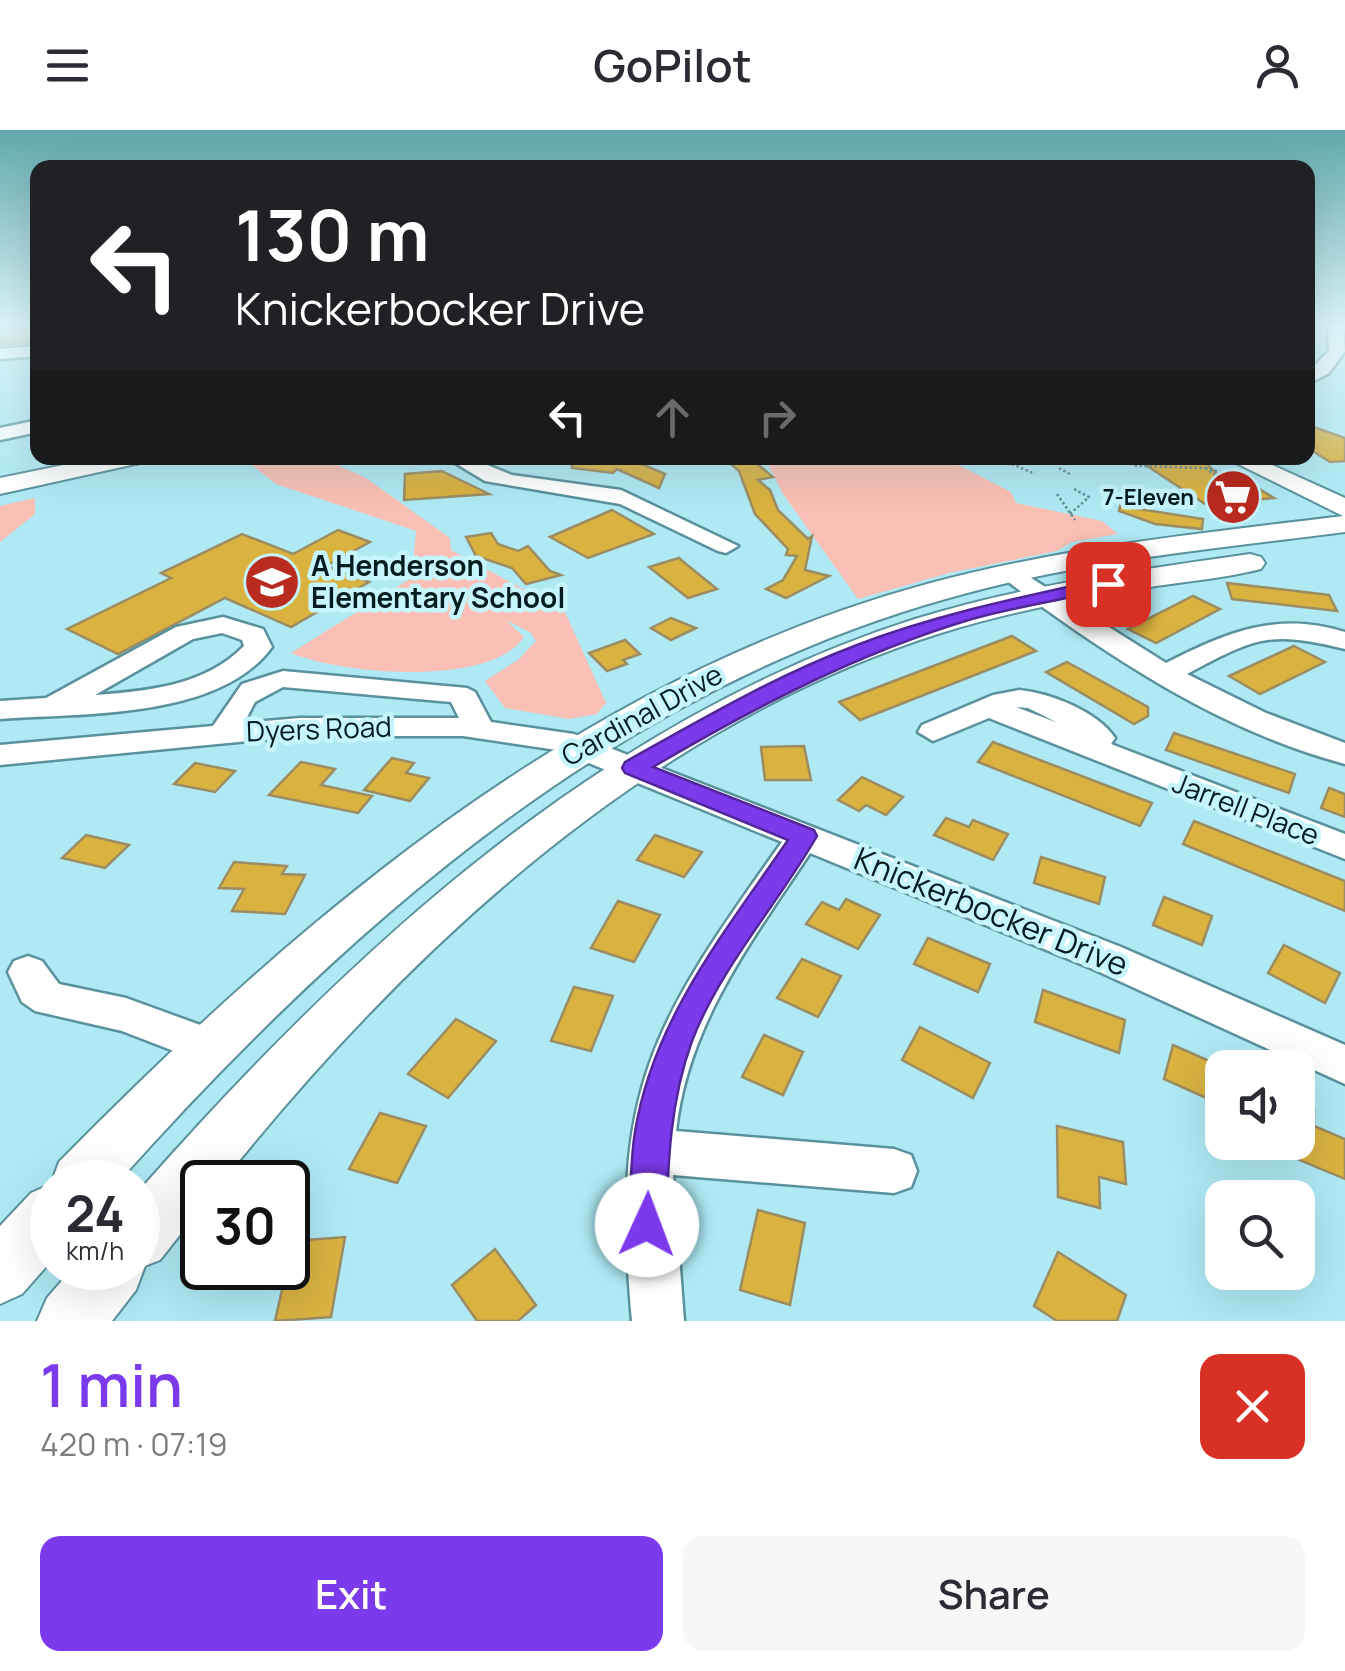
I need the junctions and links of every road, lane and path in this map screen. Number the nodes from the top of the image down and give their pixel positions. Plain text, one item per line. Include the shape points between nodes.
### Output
1 (30, 428) edge
2 (0, 434) edge
3 (30, 464) edge
4 (98, 465) edge
5 (471, 465) edge
6 (1014, 465) edge
7 (1134, 465) edge
8 (1255, 465) edge
9 (1284, 465) edge
10 (1058, 468) dead end
11 (1206, 468) dead end
12 (0, 470) edge
13 (1035, 474) dead end
14 (1070, 474) dead end
15 (0, 486) edge
16 (1074, 489) dead end
17 (1345, 493) edge
18 (1057, 494) dead end
19 (1064, 505) junction
20 (1056, 506) dead end
21 (1345, 508) edge
22 (1070, 514) junction
23 (1075, 520) dead end
24 (1345, 524) edge
25 (726, 546) dead end
26 (1345, 548) edge
27 (1028, 585) junction
28 (1345, 642) edge
29 (1164, 676) junction
30 (52, 706) junction
31 (0, 710) edge
32 (479, 728) junction
33 (933, 732) dead end
34 (225, 733) junction
35 (582, 747) junction
36 (1345, 754) edge
37 (0, 755) edge
38 (634, 768) junction
39 (804, 836) junction
40 (1345, 848) edge
41 (28, 972) dead end
42 (210, 1047) junction
43 (1345, 1065) edge
44 (650, 1151) junction
45 (101, 1160) edge
46 (894, 1171) dead end
47 (160, 1212) edge
48 (30, 1239) edge
49 (0, 1272) edge
50 (96, 1290) edge
51 (70, 1321) edge
52 (658, 1321) edge

1 - 2 street
3 - 12 main road
4 - 15 main road
5 - 25 street via 490,475 636,502
6 - 13 path
7 - 11 path
8 - 21 main road
9 - 17 main road
10 - 14 path
16 - 22 path via 1089,497
18 - 19 path
19 - 20 path
19 - 22 path
22 - 23 path
24 - 27 main road, Cardinal Drive
26 - 27 main road, Cardinal Drive
27 - 29 street
27 - 35 main road, Cardinal Drive via 871,611 771,648
27 - 38 main road, Cardinal Drive via 807,673
28 - 29 street via 1297,627 1266,626
29 - 36 street
30 - 30 street via 185,691 247,659 258,640 234,627 197,628
30 - 31 street
32 - 34 street, Dyers Road
32 - 34 street via 458,694 283,679 243,692
32 - 35 street, Dyers Road
33 - 40 street, Jarrell Place via 988,708
34 - 37 street, Dyers Road
35 - 38 street, Dyers Road
35 - 42 main road, Cardinal Drive via 392,882
38 - 39 street, Knickerbocker Drive
38 - 47 main road, Cardinal Drive via 506,860 393,959 264,1090
39 - 43 street, Knickerbocker Drive via 1107,958
39 - 44 street via 695,1002 660,1090
41 - 42 street via 36,990 50,999 126,1015
42 - 45 main road, Cardinal Drive
44 - 46 street
44 - 52 street via 647,1225
48 - 49 main road
50 - 51 main road

